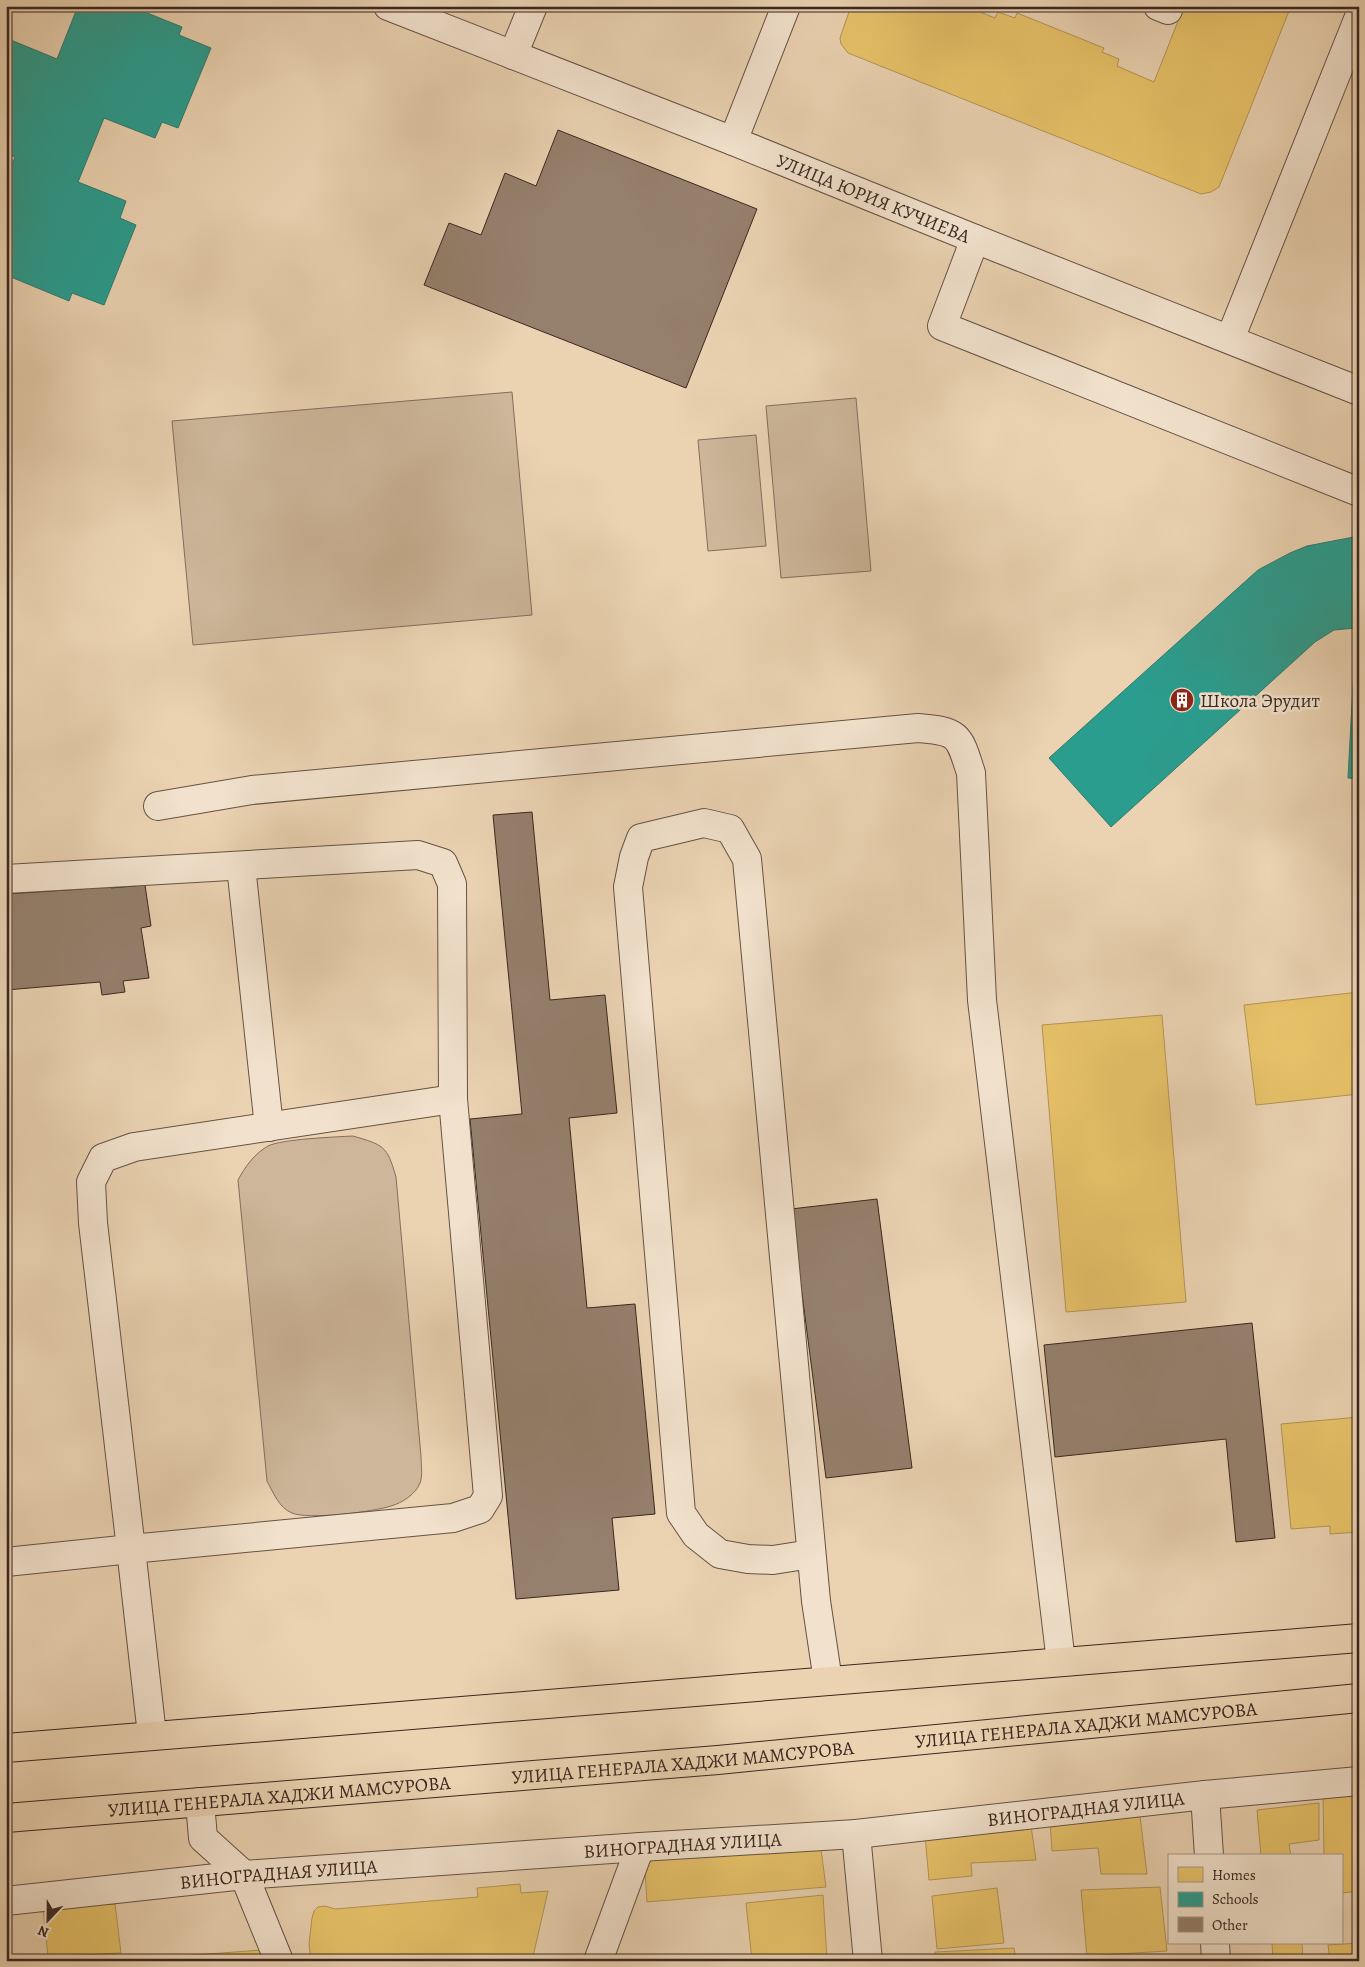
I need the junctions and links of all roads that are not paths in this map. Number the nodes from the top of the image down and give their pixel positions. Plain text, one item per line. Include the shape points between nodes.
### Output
1 (388, 6) edge
2 (533, 6) edge
3 (786, 6) edge
4 (1158, 6) edge
5 (1169, 6) edge
6 (1359, 17) edge
7 (513, 55) junction
8 (733, 141) junction
9 (975, 239) junction
10 (1230, 339) junction
11 (1359, 391) edge
12 (1359, 492) edge
13 (158, 806) dead end
14 (241, 866) junction
15 (6, 880) edge
16 (453, 1099) junction
17 (270, 1127) junction
18 (131, 1549) junction
19 (811, 1554) junction
20 (6, 1562) edge
21 (1359, 1638) edge
22 (1061, 1662) junction
23 (828, 1681) junction
24 (1359, 1698) edge
25 (152, 1735) junction
26 (6, 1748) edge
27 (1359, 1781) edge
28 (1205, 1795) junction
29 (200, 1802) junction
30 (6, 1818) edge
31 (856, 1834) junction
32 (640, 1847) junction
33 (1209, 1854) edge
34 (244, 1875) junction
35 (6, 1901) edge
36 (1215, 1944) edge
37 (278, 1961) edge
38 (598, 1961) edge
39 (868, 1961) edge
40 (1216, 1961) edge

1 - 7 street, УЛИЦА ЮРИЯ КУЧИЕВА
2 - 7 street
3 - 8 street
4 - 5 street via 1168,10
6 - 10 street
7 - 8 street, УЛИЦА ЮРИЯ КУЧИЕВА
8 - 9 street, УЛИЦА ЮРИЯ КУЧИЕВА
9 - 10 street, УЛИЦА ЮРИЯ КУЧИЕВА
9 - 12 street via 942,326
10 - 11 street, УЛИЦА ЮРИЯ КУЧИЕВА
13 - 22 street via 252,790 918,728 944,730 961,742 971,773 982,1000
14 - 15 street
14 - 16 street via 418,855 443,863 452,884
14 - 17 street
16 - 17 street
16 - 18 street via 487,1477 488,1496 480,1509 454,1518
17 - 18 street via 134,1147 103,1158 91,1182
18 - 20 street
18 - 25 street
19 - 19 street via 747,859 730,829 704,823 641,838 628,887 682,1513 696,1535 720,1554 772,1560
19 - 23 street
21 - 22 main road
22 - 23 main road
23 - 25 main road
24 - 29 main road, УЛИЦА ГЕНЕРАЛА ХАДЖИ МАМСУРОВА via 718,1760
25 - 26 main road
27 - 28 street, ВИНОГРАДНАЯ УЛИЦА
28 - 31 street, ВИНОГРАДНАЯ УЛИЦА
28 - 33 street
29 - 30 main road, УЛИЦА ГЕНЕРАЛА ХАДЖИ МАМСУРОВА
29 - 34 street via 203,1838
31 - 32 street, ВИНОГРАДНАЯ УЛИЦА
31 - 39 street
32 - 34 street, ВИНОГРАДНАЯ УЛИЦА
32 - 38 street
34 - 35 street, ВИНОГРАДНАЯ УЛИЦА
34 - 37 street
36 - 40 street

